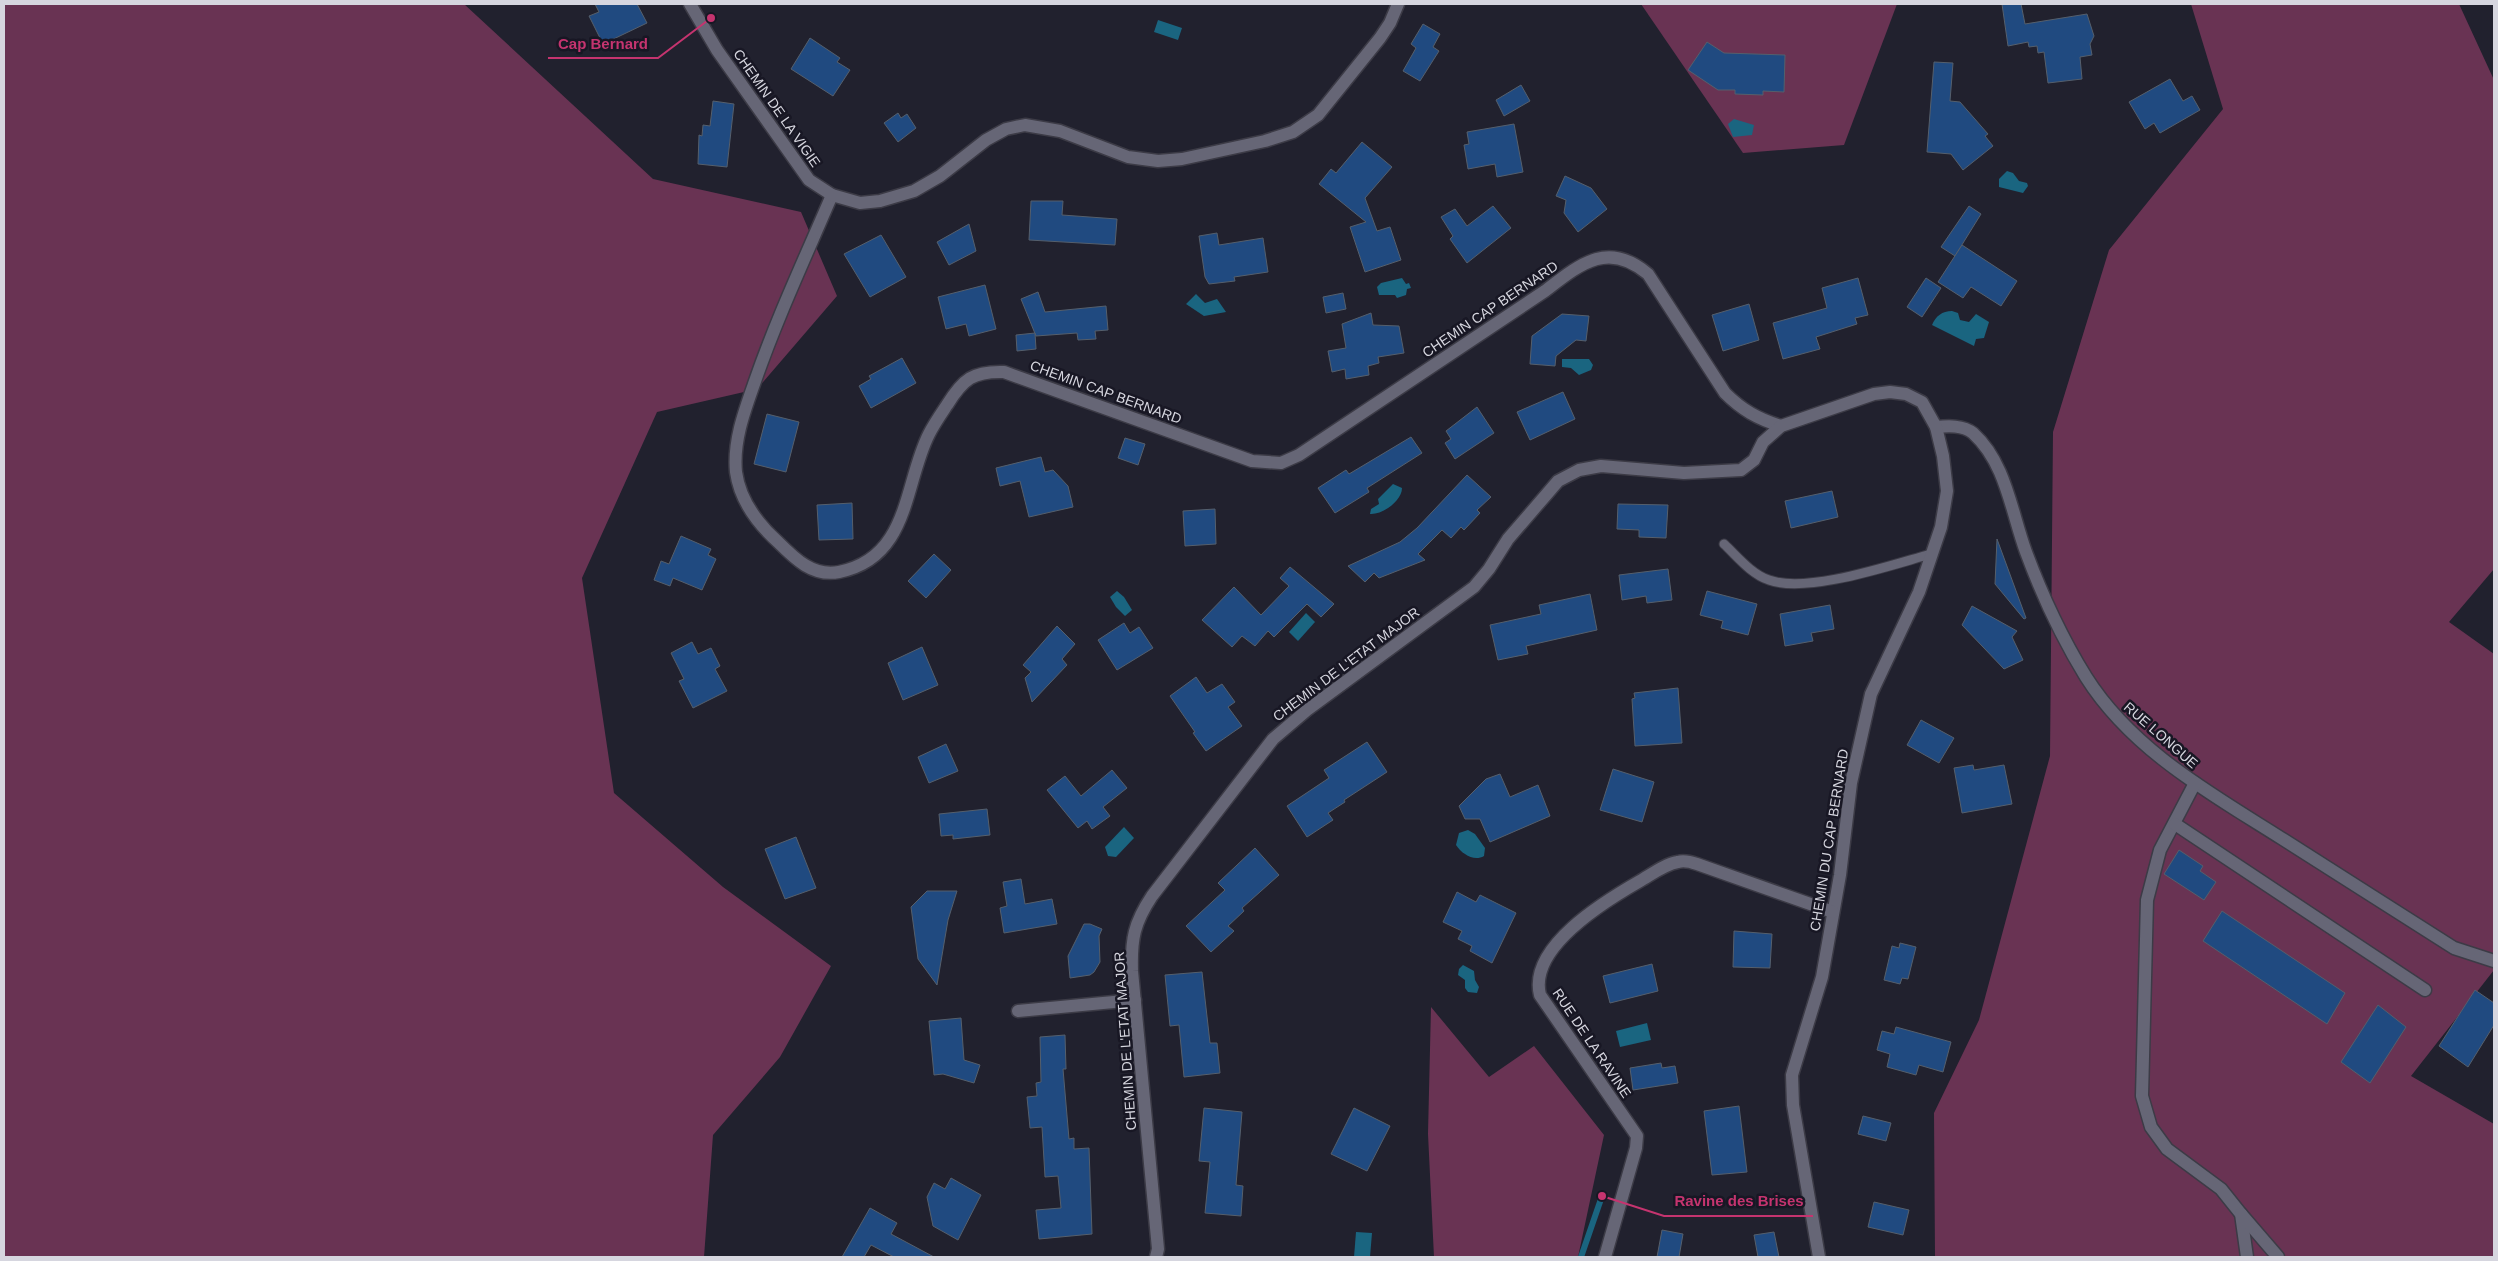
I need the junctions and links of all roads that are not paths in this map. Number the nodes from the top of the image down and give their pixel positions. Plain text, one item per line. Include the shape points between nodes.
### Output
1 (690, 4) edge
2 (1398, 4) edge
3 (832, 196) junction
4 (1874, 394) joint
5 (1781, 426) junction
6 (1936, 427) junction
7 (1724, 544) dead end
8 (1931, 554) junction
9 (2195, 784) junction
10 (2175, 824) junction
11 (1833, 912) junction
12 (2494, 961) edge
13 (2425, 990) dead end
14 (1135, 1000) junction
15 (1018, 1011) dead end
16 (2241, 1214) junction
17 (1157, 1253) edge
18 (1605, 1257) edge
19 (1819, 1257) edge
20 (2247, 1257) edge
21 (2278, 1257) edge

1 - 3 street, CHEMIN DE LA VIGIE via 717,50 781,142 810,180
2 - 3 street, CHEMIN DE LA VIGIE via 1390,23 1318,115 1293,132 1265,142 1158,161 1133,158 1060,131 1025,125 1006,129 986,140 940,176 914,191 880,201 860,202
3 - 5 street, CHEMIN CAP BERNARD via 765,352 736,449 739,485 752,513 762,528 796,560 811,569 838,572 854,567 879,551 898,526 904,512 928,434 956,389 977,373 1004,372 1252,461 1281,463 1299,455 1566,274 1595,258 1623,258 1648,274 1725,393 1740,408
4 - 5 street, CHEMIN DE L'ETAT MAJOR
4 - 6 street, CHEMIN DU CAP BERNARD via 1906,394 1922,402
5 - 14 street, CHEMIN DE L'ETAT MAJOR via 1763,442 1754,460 1741,470 1684,473 1589,466 1558,481 1508,539 1474,587 1307,710 1273,739 1141,913 1131,949
6 - 8 street, CHEMIN DU CAP BERNARD via 1947,491 1941,527
6 - 9 street, RUE LONGUE via 1952,425 1971,431 1987,448 1997,464 2026,552 2051,613 2082,671 2114,716 2141,742
7 - 8 lane via 1758,574 1769,580 1788,583 1848,576
8 - 11 street, CHEMIN DU CAP BERNARD via 1918,592 1871,694 1851,783
9 - 10 street
9 - 12 street, RUE LONGUE via 2454,948
10 - 13 street
10 - 16 street via 2160,850 2147,900 2142,1096 2151,1127 2167,1149 2222,1189
11 - 18 street, RUE DE LA RAVINE via 1697,864 1679,861 1600,904 1574,924 1544,961 1537,983 1540,995 1636,1136 1634,1154
11 - 19 street, CHEMIN DU CAP BERNARD via 1822,976 1792,1075 1791,1088
14 - 15 street
14 - 17 street, CHEMIN DE L'ETAT MAJOR
16 - 20 street
16 - 21 street

